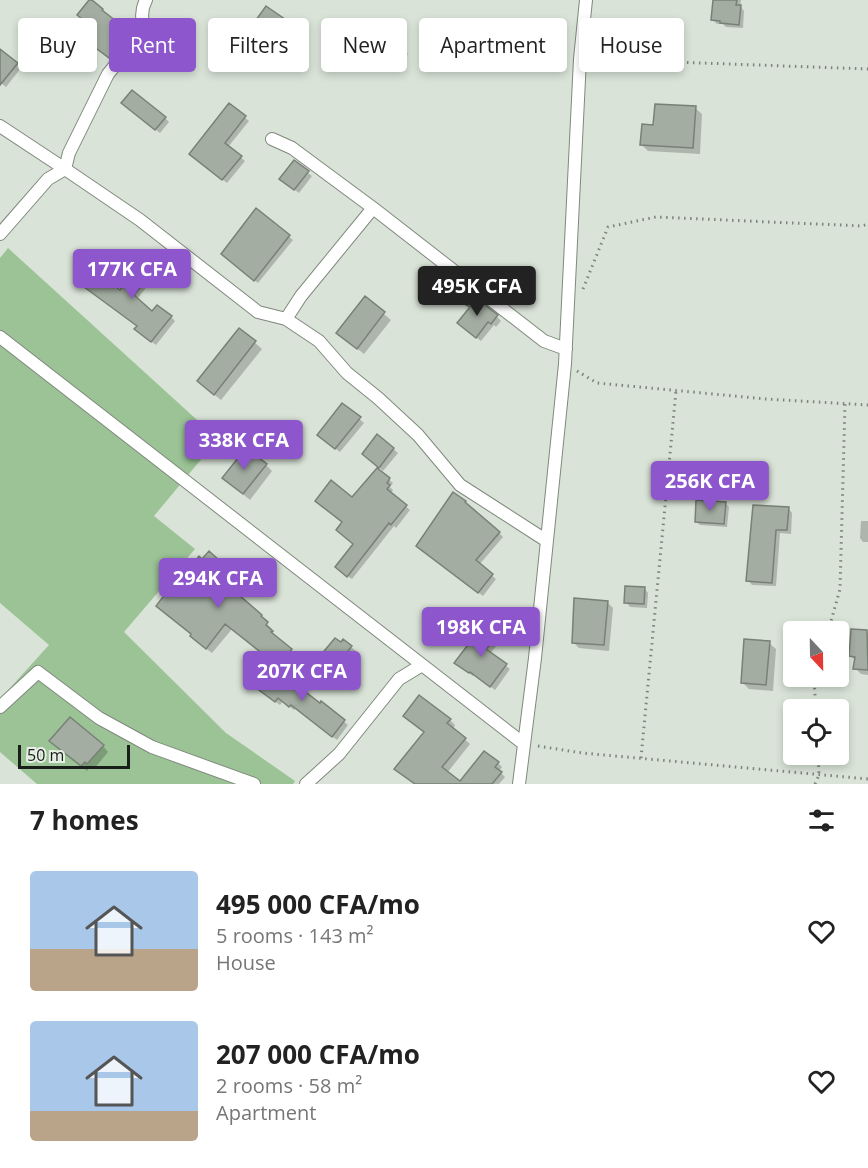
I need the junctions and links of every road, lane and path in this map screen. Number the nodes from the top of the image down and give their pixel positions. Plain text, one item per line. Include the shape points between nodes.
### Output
1 (146, 0) edge
2 (586, 0) edge
3 (584, 18) edge
4 (684, 63) edge
5 (868, 69) edge
6 (579, 72) edge
7 (0, 126) edge
8 (272, 139) dead end
9 (65, 168) junction
10 (373, 208) junction
11 (868, 224) edge
12 (0, 234) edge
13 (582, 291) dead end
14 (286, 319) junction
15 (0, 337) edge
16 (566, 349) junction
17 (565, 364) junction
18 (676, 391) junction
19 (845, 404) junction
20 (868, 405) edge
21 (547, 541) junction
22 (831, 621) edge
23 (422, 665) junction
24 (0, 708) edge
25 (524, 744) junction
26 (641, 758) junction
27 (819, 765) edge
28 (819, 775) junction
29 (868, 779) edge
30 (254, 784) edge
31 (306, 784) edge
32 (519, 784) edge
33 (814, 784) edge

1 - 9 street via 142,7 145,33 108,74
2 - 3 street
4 - 5 path
6 - 16 street
7 - 9 street
8 - 10 street via 292,148
9 - 12 street via 48,178
9 - 14 street via 140,220 258,312
10 - 14 street
10 - 16 street via 544,341
11 - 13 path via 656,217 608,227
14 - 21 street via 319,341 347,373 418,435 460,485
15 - 23 street
16 - 17 street
17 - 18 path via 597,383
17 - 21 street
18 - 19 path
18 - 26 path
19 - 20 path
19 - 22 path via 840,589
21 - 25 street
23 - 25 street
23 - 31 street via 399,679 339,754
24 - 30 street via 38,672 99,718 152,747
25 - 26 path
25 - 32 street
26 - 28 path
27 - 28 path
28 - 29 path
28 - 33 path

